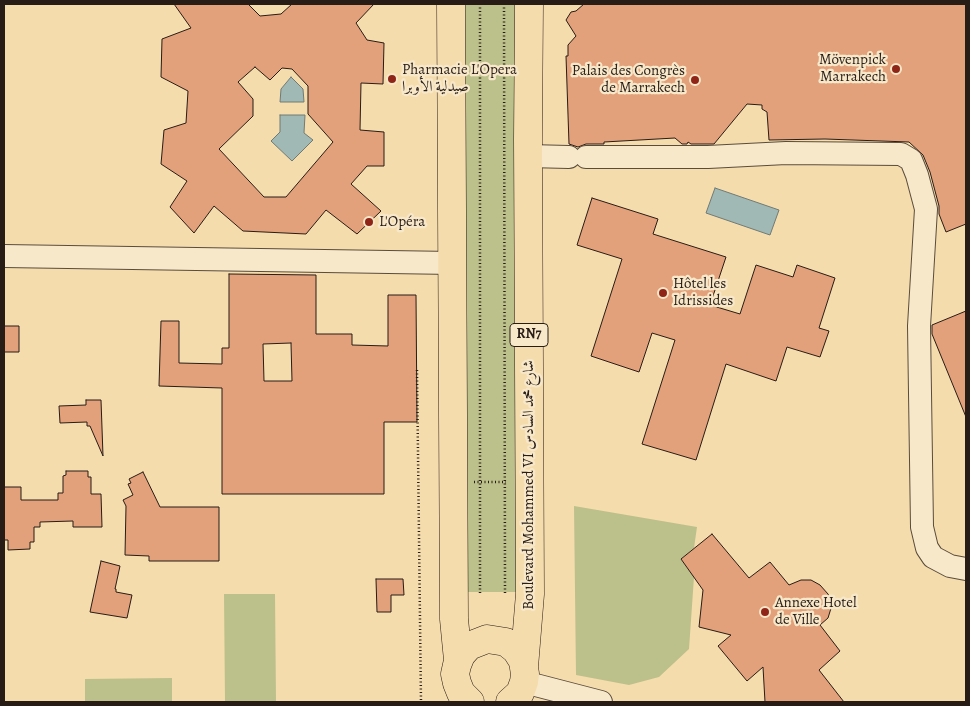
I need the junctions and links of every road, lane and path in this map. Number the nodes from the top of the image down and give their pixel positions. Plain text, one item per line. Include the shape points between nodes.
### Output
1 (451, 4) edge
2 (480, 4) edge
3 (504, 4) edge
4 (529, 4) edge
5 (528, 156) junction
6 (4, 256) edge
7 (453, 263) junction
8 (417, 370) dead end
9 (467, 482) junction
10 (517, 482) junction
11 (966, 569) edge
12 (480, 593) dead end
13 (505, 594) dead end
14 (460, 687) edge
15 (521, 689) edge
16 (421, 702) edge
17 (601, 702) edge

1 - 7 main road
2 - 9 path
3 - 10 path
4 - 5 main road, Boulevard Mohammed VI شارع محمد السادس / RN7
5 - 10 main road, Boulevard Mohammed VI شارع محمد السادس / RN7
5 - 11 street via 708,157 786,152 901,154 911,160 926,209 918,326 922,527 927,548 934,558
6 - 7 street
7 - 9 main road
8 - 16 path
9 - 10 path
9 - 12 path
9 - 14 main road via 454,619
10 - 13 path
10 - 15 main road, Boulevard Mohammed VI شارع محمد السادس / RN7 via 530,594
14 - 15 main road via 469,646 493,639 506,642 520,655
15 - 17 street

